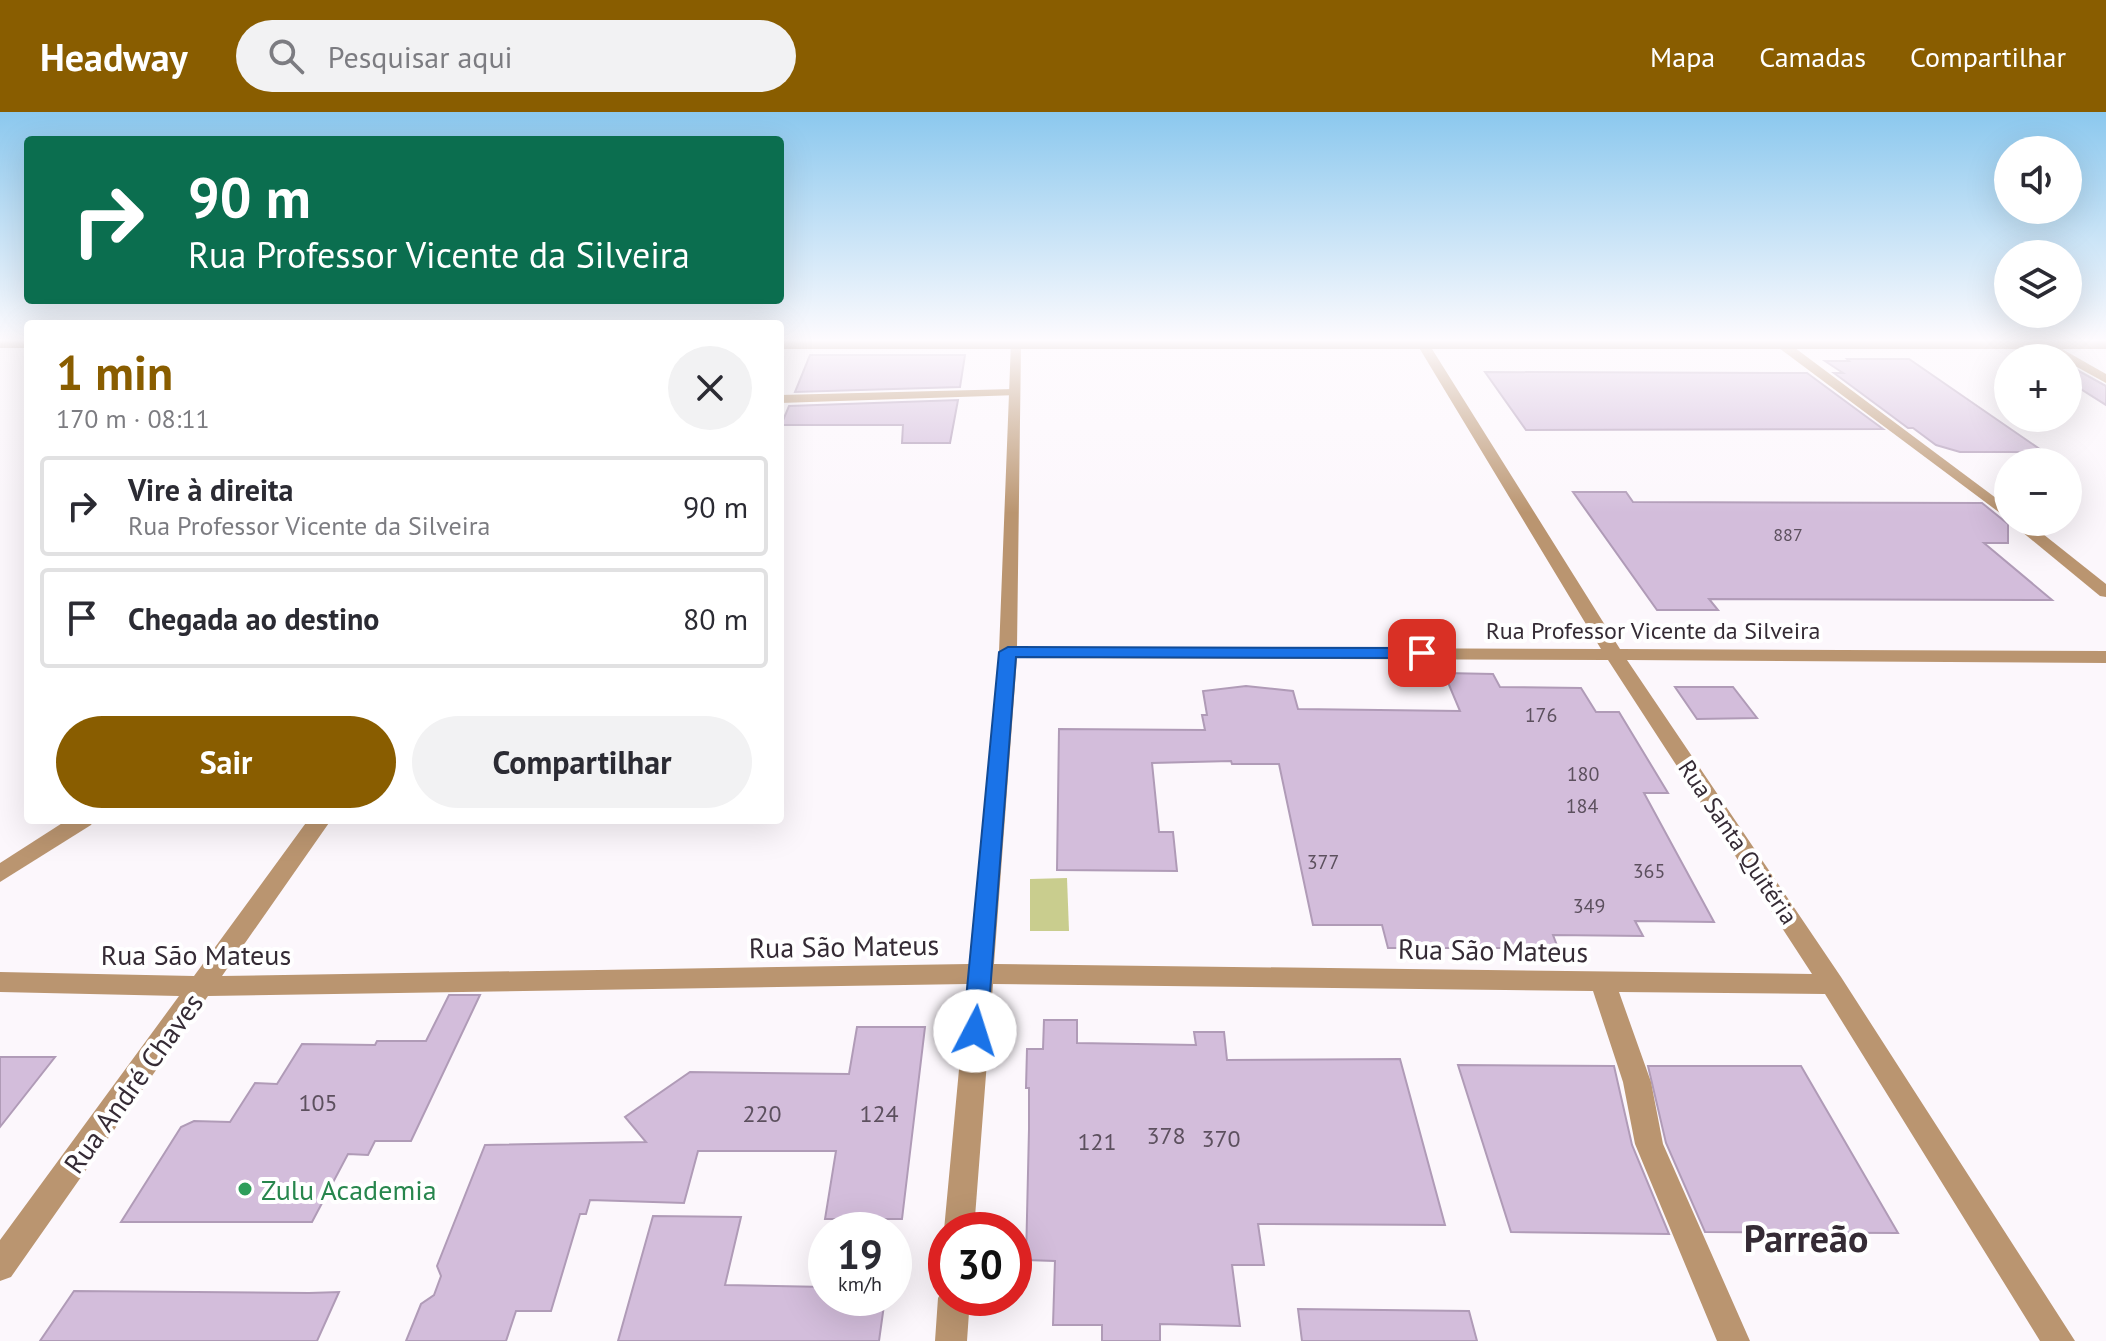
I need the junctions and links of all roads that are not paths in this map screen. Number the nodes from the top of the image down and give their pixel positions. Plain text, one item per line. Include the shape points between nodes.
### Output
1 (805, 398) edge
2 (1014, 398) edge
3 (1457, 398) edge
4 (1854, 398) edge
5 (784, 399) edge
6 (1994, 503) edge
7 (2036, 536) edge
8 (2106, 592) edge
9 (1008, 652) junction
10 (1613, 653) junction
11 (2106, 657) edge
12 (77, 824) edge
13 (317, 824) edge
14 (0, 874) edge
15 (980, 974) junction
16 (0, 982) edge
17 (1603, 982) junction
18 (1832, 984) junction
19 (203, 986) junction
20 (960, 1212) edge
21 (0, 1266) edge
22 (953, 1316) edge
23 (951, 1341) edge
24 (1734, 1341) edge
25 (2059, 1341) edge

1 - 5 lane
2 - 9 street
3 - 10 street, Rua Santa Quitéria
4 - 6 street
7 - 8 street
9 - 10 street, Rua Professor Vicente da Silveira
9 - 15 street
10 - 11 street, Rua Professor Vicente da Silveira
10 - 18 street, Rua Santa Quitéria
12 - 14 street
13 - 19 street, Rua André Chaves
15 - 17 street, Rua São Mateus
15 - 19 street, Rua São Mateus
15 - 20 street
16 - 19 street, Rua São Mateus
17 - 18 street, Rua São Mateus
17 - 24 street via 1637,1082 1649,1144
18 - 25 street, Rua Santa Quitéria
19 - 21 street, Rua André Chaves
22 - 23 street

